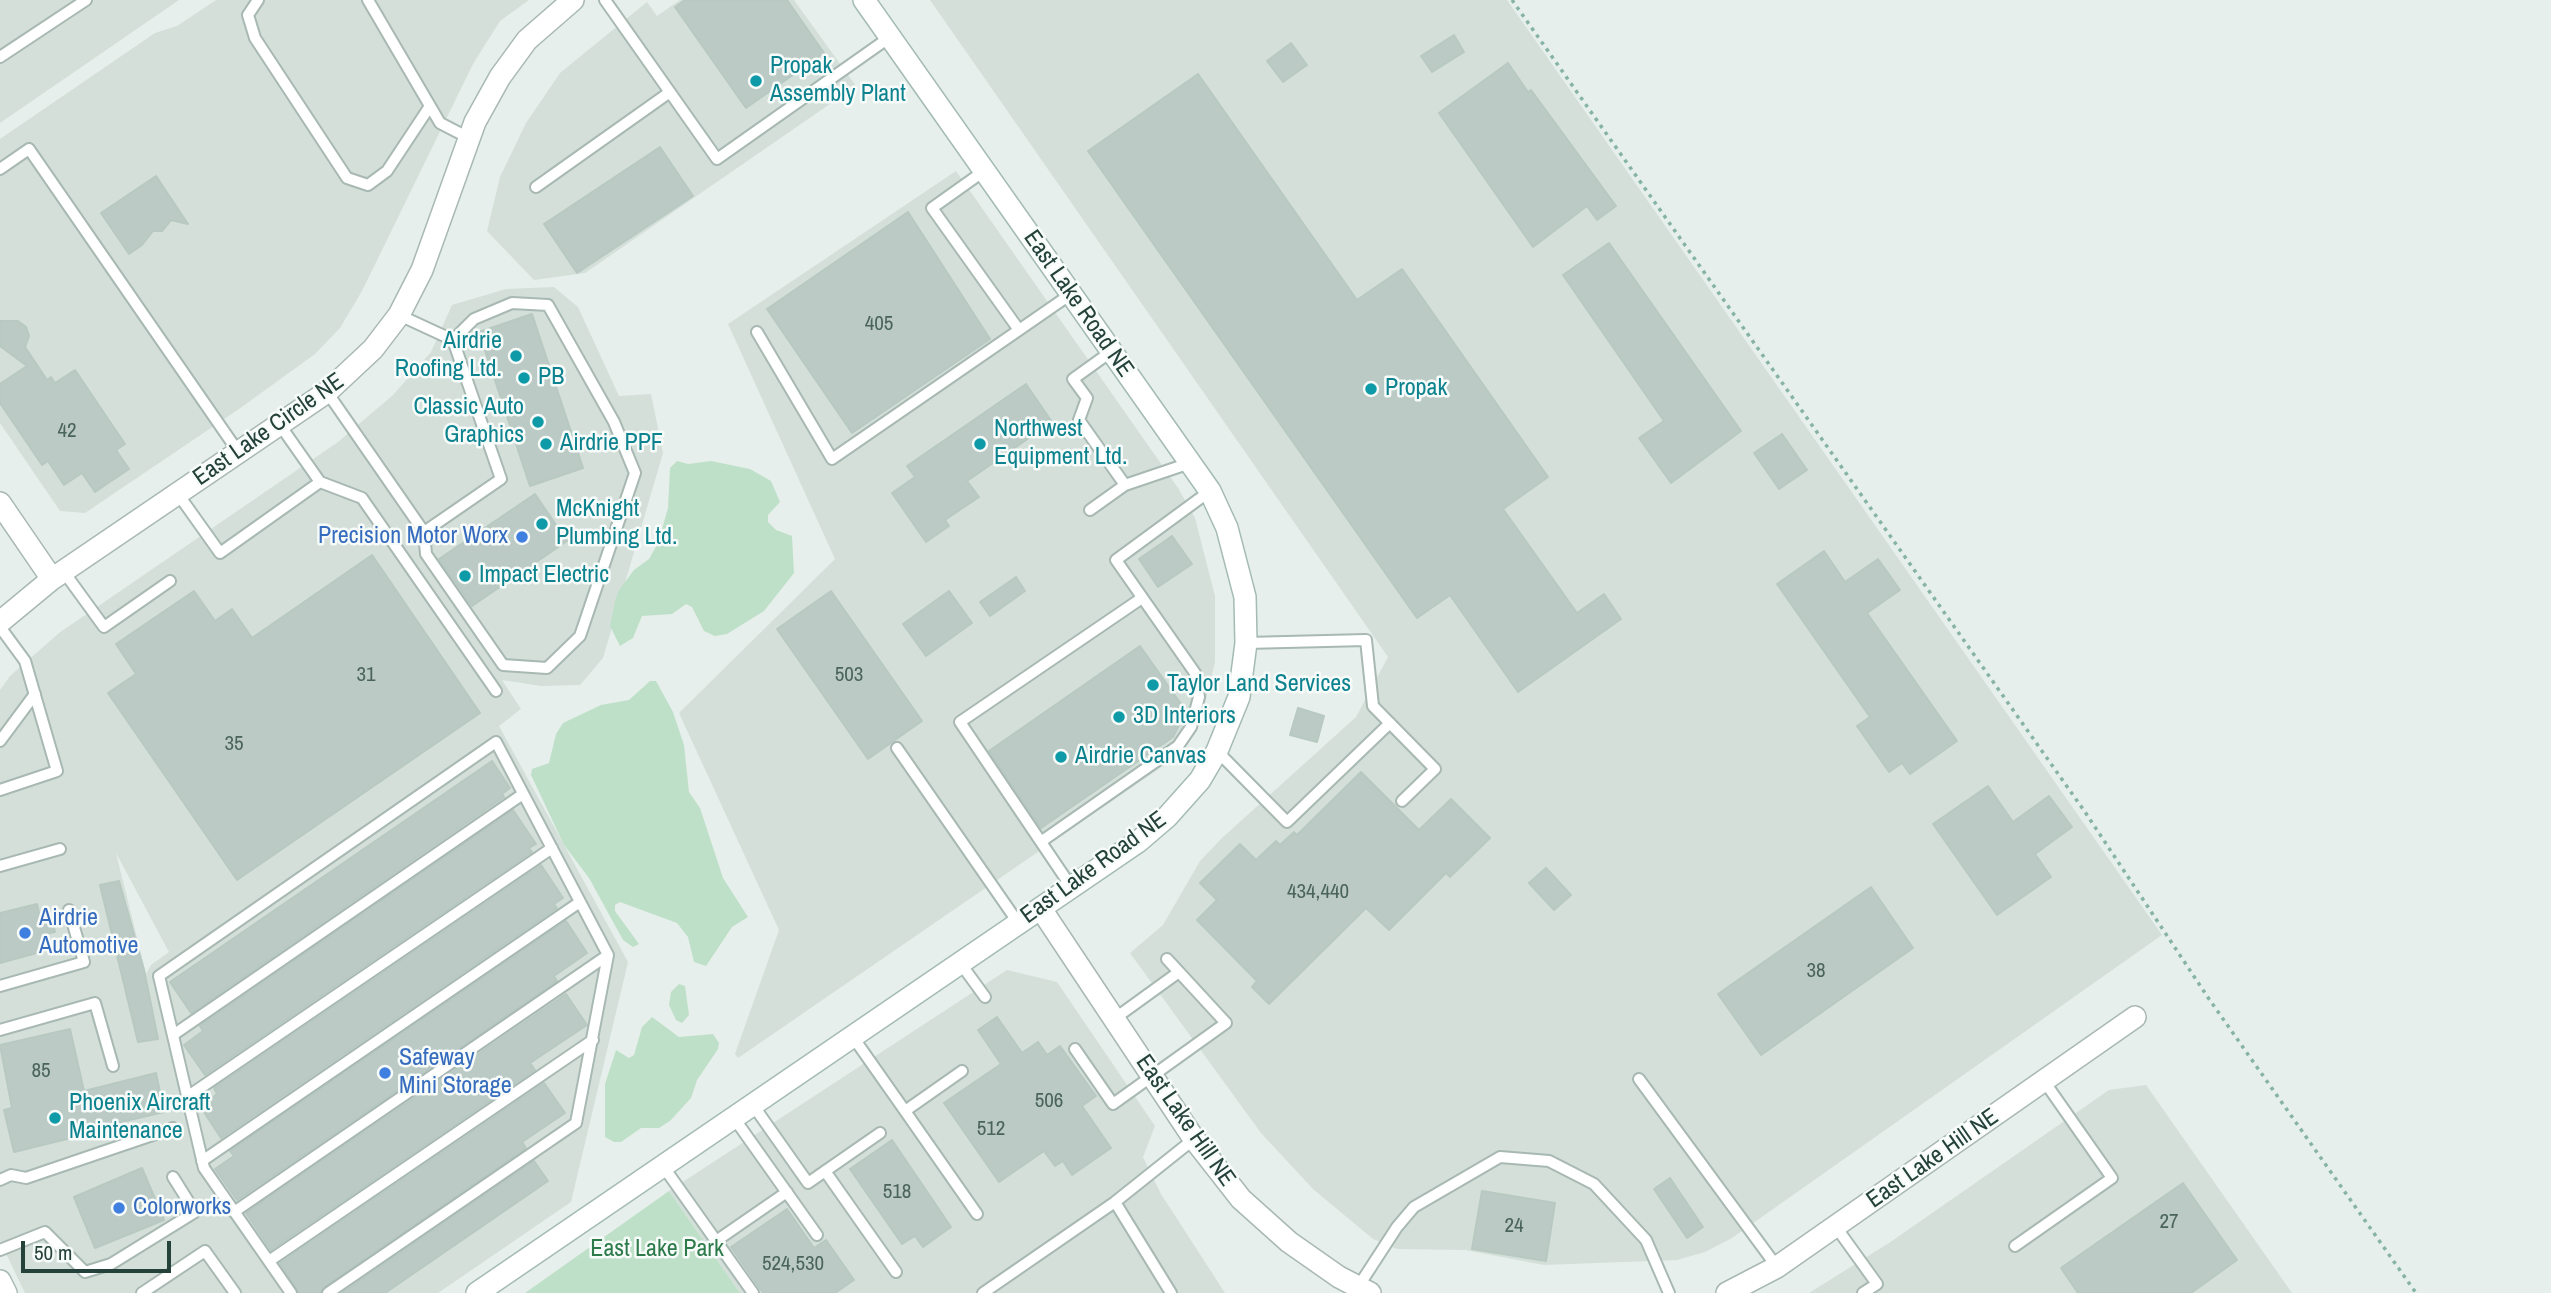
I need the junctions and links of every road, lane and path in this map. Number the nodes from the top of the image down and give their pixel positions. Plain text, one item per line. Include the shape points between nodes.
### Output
1 (86, 0) edge
2 (258, 0) edge
3 (368, 0) edge
4 (573, 0) edge
5 (605, 0) edge
6 (864, 0) edge
7 (1512, 0) edge
8 (890, 37) junction
9 (0, 57) edge
10 (670, 92) junction
11 (430, 106) junction
12 (469, 138) junction
13 (0, 169) edge
14 (985, 171) junction
15 (536, 187) dead end
16 (1071, 293) junction
17 (399, 315) junction
18 (1019, 330) junction
19 (757, 332) dead end
20 (453, 340) junction
21 (1112, 351) junction
22 (327, 392) junction
23 (280, 425) junction
24 (239, 453) junction
25 (1190, 463) junction
26 (320, 482) junction
27 (1125, 485) junction
28 (1210, 491) junction
29 (178, 494) junction
30 (0, 503) edge
31 (1090, 510) dead end
32 (424, 532) junction
33 (58, 576) junction
34 (170, 581) dead end
35 (1142, 597) junction
36 (0, 624) edge
37 (1246, 643) junction
38 (496, 691) dead end
39 (35, 694) junction
40 (1390, 723) junction
41 (0, 741) edge
42 (897, 748) dead end
43 (1217, 751) junction
44 (0, 790) edge
45 (523, 794) junction
46 (1402, 801) dead end
47 (1042, 841) junction
48 (552, 848) junction
49 (60, 849) dead end
50 (0, 866) edge
51 (1072, 888) junction
52 (580, 902) junction
53 (1041, 909) junction
54 (69, 910) dead end
55 (1019, 924) junction
56 (608, 955) junction
57 (1167, 959) dead end
58 (961, 964) junction
59 (1179, 972) junction
60 (0, 986) edge
61 (985, 997) dead end
62 (2134, 1017) dead end
63 (1114, 1019) junction
64 (0, 1030) edge
65 (173, 1035) junction
66 (853, 1037) junction
67 (593, 1040) junction
68 (1075, 1049) dead end
69 (113, 1066) dead end
70 (962, 1071) dead end
71 (1152, 1077) junction
72 (1639, 1079) dead end
73 (2043, 1081) junction
74 (187, 1097) junction
75 (753, 1105) junction
76 (905, 1111) junction
77 (734, 1118) junction
78 (173, 1128) dead end
79 (880, 1133) dead end
80 (1194, 1139) junction
81 (202, 1161) junction
82 (663, 1166) junction
83 (825, 1171) junction
84 (173, 1177) dead end
85 (0, 1180) edge
86 (786, 1192) junction
87 (1115, 1202) junction
88 (234, 1212) junction
89 (977, 1214) dead end
90 (1836, 1227) junction
91 (817, 1235) dead end
92 (716, 1241) junction
93 (2015, 1246) dead end
94 (0, 1251) edge
95 (269, 1261) junction
96 (1777, 1267) junction
97 (897, 1272) dead end
98 (0, 1280) edge
99 (1364, 1290) edge
100 (6, 1293) edge
101 (142, 1293) edge
102 (235, 1293) edge
103 (290, 1293) edge
104 (328, 1293) edge
105 (477, 1293) edge
106 (753, 1293) edge
107 (983, 1293) edge
108 (1171, 1293) edge
109 (1669, 1293) edge
110 (1727, 1293) edge
111 (1863, 1293) edge
112 (2416, 1293) edge

1 - 9 lane
2 - 11 lane via 247,15 255,38 347,178 368,185 387,172
3 - 11 lane
4 - 12 street, East Lake Circle NE via 527,40 500,77
5 - 10 lane
6 - 8 street, East Lake Road NE
7 - 112 path via 2085,812 2209,999
8 - 10 lane via 717,159
8 - 14 street, East Lake Road NE
10 - 15 lane
11 - 12 lane via 440,123
12 - 17 street, East Lake Circle NE via 422,270
13 - 24 lane via 29,149
14 - 16 street, East Lake Road NE
14 - 18 lane via 932,208
16 - 18 lane
16 - 21 street, East Lake Road NE
17 - 20 lane
17 - 22 street, East Lake Circle NE
18 - 19 lane via 832,459
20 - 32 lane via 501,479
20 - 32 lane via 474,319 512,303 548,305 614,422 635,472 580,636 547,668 503,665 426,554
21 - 25 street, East Lake Road NE
21 - 27 lane via 1073,379 1087,398 1079,420
22 - 23 street, East Lake Circle NE
22 - 32 lane
23 - 24 street, East Lake Circle NE
23 - 26 lane
24 - 29 street, East Lake Circle NE
25 - 27 lane
25 - 28 street, East Lake Road NE
26 - 29 lane via 220,553
26 - 38 lane via 362,498
27 - 31 lane
28 - 35 lane via 1116,560
28 - 37 street, East Lake Road NE via 1237,557 1245,597
29 - 33 street, East Lake Circle NE
30 - 33 street
33 - 34 lane via 104,627
33 - 36 street, East Lake Circle NE
35 - 47 lane via 1195,673 1199,697 1191,727 1178,746
35 - 47 lane via 960,722
36 - 39 lane via 25,661
37 - 40 lane via 1366,640 1373,706
37 - 43 street, East Lake Road NE via 1239,697
39 - 41 lane
39 - 44 lane via 57,771
40 - 43 lane via 1287,822
40 - 46 lane via 1435,769
42 - 55 lane
43 - 51 street, East Lake Road NE via 1200,780 1167,817
45 - 48 lane
45 - 65 lane
45 - 65 lane via 496,742 159,975
47 - 51 lane
48 - 52 lane
48 - 74 lane
49 - 50 lane
51 - 53 street, East Lake Road NE
52 - 56 lane
52 - 81 lane
53 - 55 street, East Lake Road NE
53 - 63 street, East Lake Hill NE
54 - 60 lane via 84,962
55 - 58 street, East Lake Road NE
56 - 67 lane
56 - 88 lane
57 - 59 lane
58 - 61 lane
58 - 66 street, East Lake Road NE
59 - 63 lane
59 - 71 lane via 1226,1023
62 - 73 street, East Lake Hill NE
63 - 71 street, East Lake Hill NE
64 - 69 lane via 95,1003
65 - 74 lane
66 - 75 street, East Lake Road NE
66 - 76 lane
67 - 95 lane
67 - 104 lane via 576,1123
68 - 71 lane via 1114,1104
70 - 76 lane
71 - 80 street, East Lake Hill NE
72 - 96 lane
73 - 90 street, East Lake Hill NE
73 - 93 lane via 2112,1178
74 - 81 lane
75 - 77 street, East Lake Road NE
75 - 83 lane via 808,1183
76 - 89 lane
77 - 82 street, East Lake Road NE
77 - 86 lane
78 - 85 lane via 26,1178 11,1175
79 - 83 lane
80 - 87 lane
80 - 99 street, East Lake Hill NE via 1251,1208 1289,1242
81 - 88 lane
82 - 92 lane
82 - 105 street, East Lake Road NE
83 - 97 lane
84 - 94 lane via 195,1212 111,1264 85,1272 45,1232
86 - 91 lane
86 - 92 lane
87 - 107 lane
87 - 108 lane
88 - 95 lane
90 - 96 street, East Lake Hill NE
90 - 111 lane via 1877,1284
92 - 106 lane
95 - 103 lane
96 - 110 street, East Lake Hill NE
98 - 100 street
99 - 109 lane via 1397,1227 1414,1207 1500,1157 1549,1161 1594,1184 1646,1240
101 - 102 lane via 205,1251

